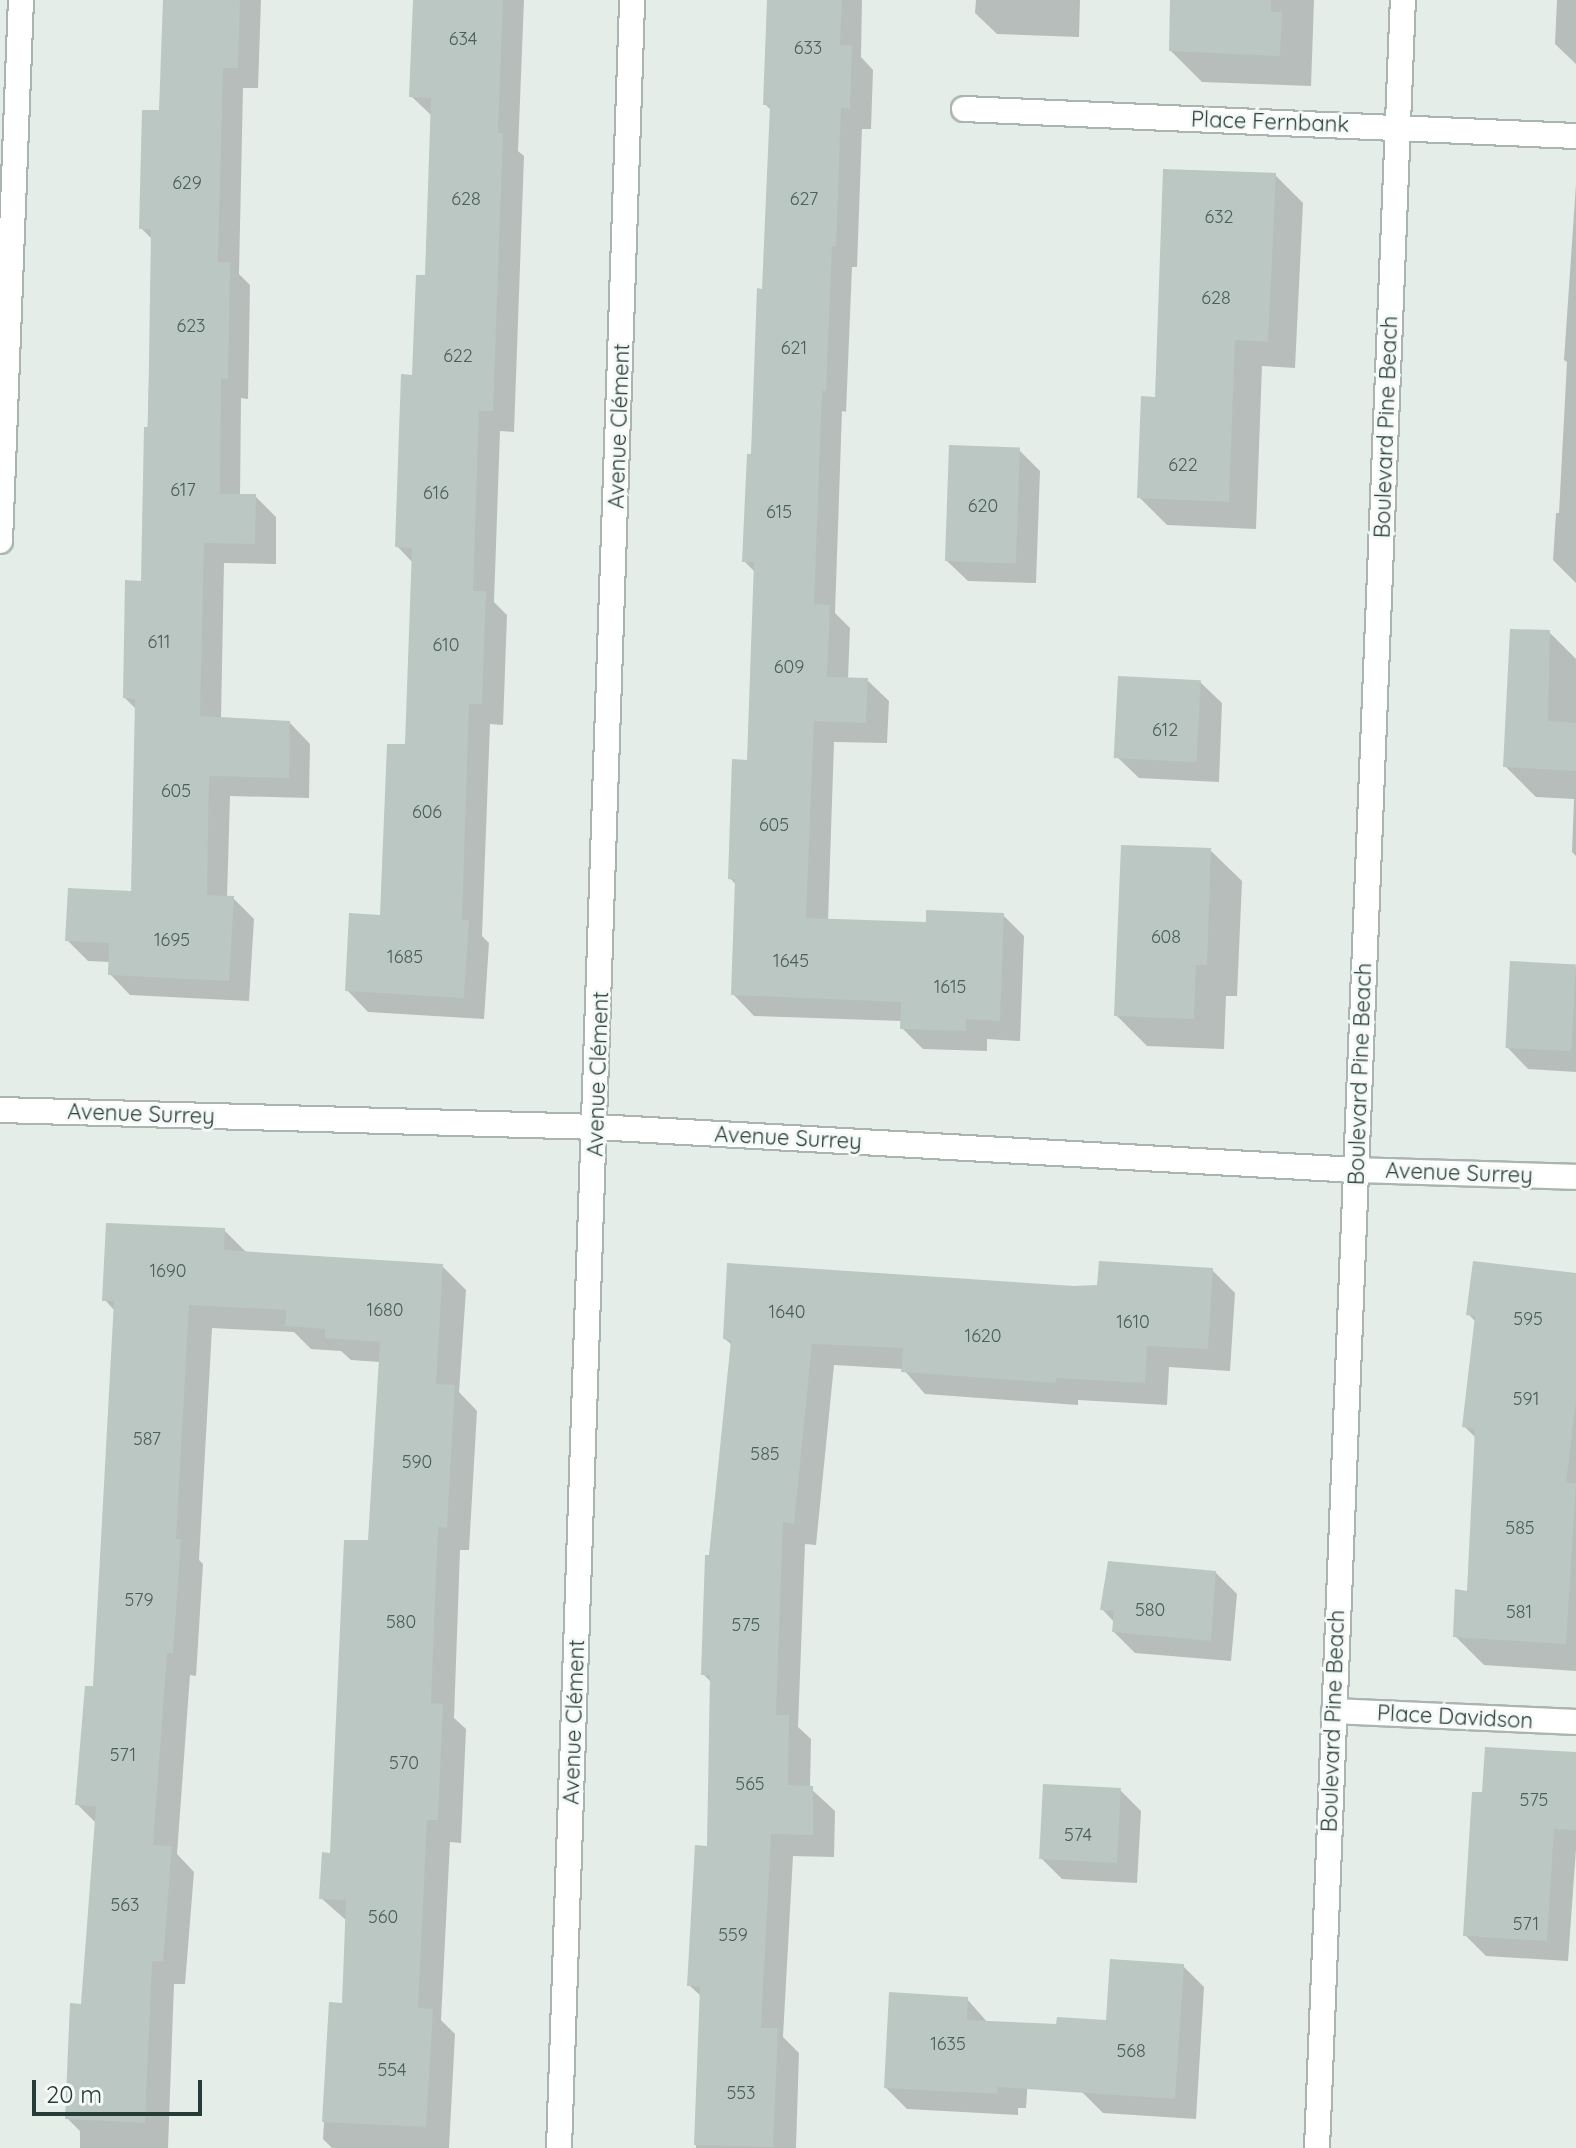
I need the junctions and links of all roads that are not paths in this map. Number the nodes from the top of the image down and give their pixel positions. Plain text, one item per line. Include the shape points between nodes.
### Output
1 (21, 0) edge
2 (632, 0) edge
3 (1403, 0) edge
4 (964, 109) dead end
5 (1398, 128) junction
6 (1576, 136) edge
7 (1, 486) edge
8 (0, 541) edge
9 (0, 1110) edge
10 (596, 1127) junction
11 (1356, 1170) junction
12 (1576, 1177) edge
13 (1334, 1711) junction
14 (1576, 1722) edge
15 (559, 2148) edge
16 (1317, 2148) edge

1 - 7 street
2 - 10 street, Avenue Clément
3 - 5 street, Boulevard Pine Beach
4 - 5 street, Place Fernbank
5 - 6 street, Place Fernbank
5 - 11 street, Boulevard Pine Beach
7 - 8 street
9 - 10 street, Avenue Surrey
10 - 11 street, Avenue Surrey
10 - 15 street, Avenue Clément
11 - 12 street, Avenue Surrey
11 - 13 street, Boulevard Pine Beach
13 - 14 street, Place Davidson
13 - 16 street, Boulevard Pine Beach

